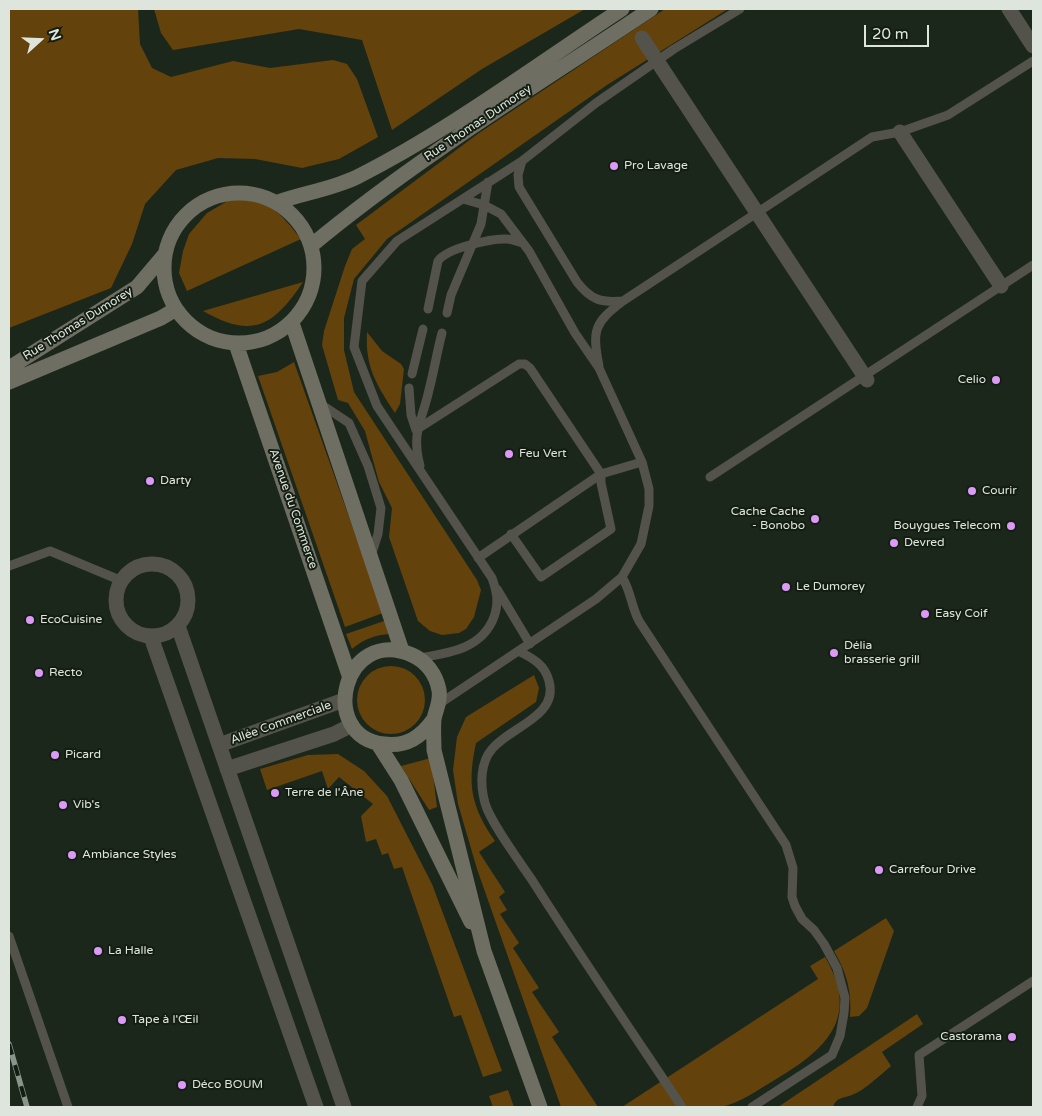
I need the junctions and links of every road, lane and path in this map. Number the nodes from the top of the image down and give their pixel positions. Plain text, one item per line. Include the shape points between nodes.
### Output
1 (622, 9) edge
2 (651, 9) edge
3 (740, 9) edge
4 (1009, 9) edge
5 (642, 38) dead end
6 (1033, 46) edge
7 (657, 61) junction
8 (1033, 61) edge
9 (900, 132) junction
10 (522, 161) junction
11 (488, 182) junction
12 (463, 199) junction
13 (278, 202) junction
14 (484, 205) junction
15 (757, 213) junction
16 (523, 243) junction
17 (472, 245) junction
18 (312, 246) junction
19 (165, 254) junction
20 (1033, 265) edge
21 (1001, 286) junction
22 (624, 301) junction
23 (176, 309) junction
24 (428, 309) dead end
25 (447, 313) dead end
26 (292, 323) junction
27 (424, 329) dead end
28 (442, 333) dead end
29 (236, 344) junction
30 (9, 368) edge
31 (599, 368) junction
32 (412, 374) dead end
33 (866, 378) junction
34 (9, 382) edge
35 (409, 388) dead end
36 (318, 403) junction
37 (416, 430) junction
38 (642, 462) junction
39 (422, 474) junction
40 (601, 474) junction
41 (710, 477) dead end
42 (510, 534) junction
43 (370, 557) junction
44 (478, 558) junction
45 (9, 566) edge
46 (622, 577) junction
47 (122, 581) junction
48 (494, 584) junction
49 (178, 626) junction
50 (151, 637) junction
51 (530, 644) junction
52 (402, 651) junction
53 (518, 651) junction
54 (419, 658) junction
55 (350, 675) junction
56 (344, 700) junction
57 (439, 704) junction
58 (434, 720) junction
59 (352, 725) junction
60 (378, 744) junction
61 (219, 745) junction
62 (227, 769) junction
63 (9, 936) edge
64 (484, 951) junction
65 (1033, 980) edge
66 (68, 1107) edge
67 (316, 1107) edge
68 (344, 1107) edge
69 (540, 1107) edge
70 (682, 1107) edge
71 (752, 1107) edge
72 (917, 1107) edge

1 - 13 main road, Rue Thomas Dumorey via 455,120 356,177 327,189
2 - 18 main road, Rue Thomas Dumorey via 395,180
3 - 7 lane
4 - 6 street
5 - 7 street
7 - 10 lane via 596,103
7 - 15 street
8 - 9 lane via 948,115
9 - 15 lane via 872,137
9 - 21 street
10 - 11 lane
10 - 22 lane via 519,187 577,282 596,299 606,303
11 - 12 lane
11 - 14 lane
12 - 14 lane
12 - 39 lane via 397,241 362,281 354,347 377,406
13 - 18 main road via 299,220
13 - 19 main road via 255,193 230,192 207,199 187,212 172,232
14 - 16 lane via 501,214
14 - 17 lane via 481,224
15 - 22 lane
15 - 33 street
16 - 17 lane via 507,239
16 - 31 lane via 574,333
17 - 24 lane via 454,249 438,260
17 - 25 lane
18 - 26 main road via 315,266 313,287 305,306
19 - 23 main road via 165,283
19 - 30 main road, Rue Thomas Dumorey via 137,287
20 - 21 lane
21 - 33 lane
22 - 31 lane via 608,312 595,334
23 - 29 main road via 192,327 213,339
23 - 34 main road, Rue Thomas Dumorey
26 - 29 main road via 275,335 256,342
26 - 36 main road
27 - 32 lane
28 - 37 lane
29 - 55 main road, Avenue du Commerce
31 - 38 lane
33 - 41 lane
35 - 37 lane
36 - 43 main road
36 - 43 lane via 349,423 368,466 381,508 378,534
37 - 39 lane via 415,448
37 - 40 lane via 519,364 525,364
38 - 40 lane
38 - 46 lane via 648,489 647,523 637,553
39 - 44 lane
40 - 42 lane
40 - 42 lane via 611,529 541,578
42 - 44 lane
43 - 52 main road
44 - 48 lane
45 - 47 lane via 50,551
46 - 51 lane
46 - 71 lane via 639,621 786,846 793,868 792,897 795,906 824,944 842,982 844,1013 832,1055
47 - 49 street via 140,566 164,566 174,572 183,580 189,603
47 - 50 street via 116,597 119,614 132,630
48 - 51 lane
48 - 54 lane via 496,609 486,632 476,642 460,650
49 - 50 street via 171,632
49 - 61 street
50 - 67 street
51 - 53 lane
52 - 54 main road
52 - 55 main road via 386,650 372,654
53 - 57 lane
53 - 70 lane via 542,666 551,688 549,701 539,714 497,744 485,760 482,773 485,804
54 - 57 main road via 435,678
55 - 56 main road
56 - 59 main road
56 - 61 street, Allée Commerciale
57 - 58 main road
58 - 60 main road via 425,733 411,742 395,746
58 - 64 main road via 434,750
59 - 60 main road
59 - 62 street, Allée Commerciale via 334,734
60 - 64 main road via 401,780
61 - 62 street
62 - 68 street
63 - 66 lane
64 - 69 main road
65 - 72 lane via 920,1055 922,1096

